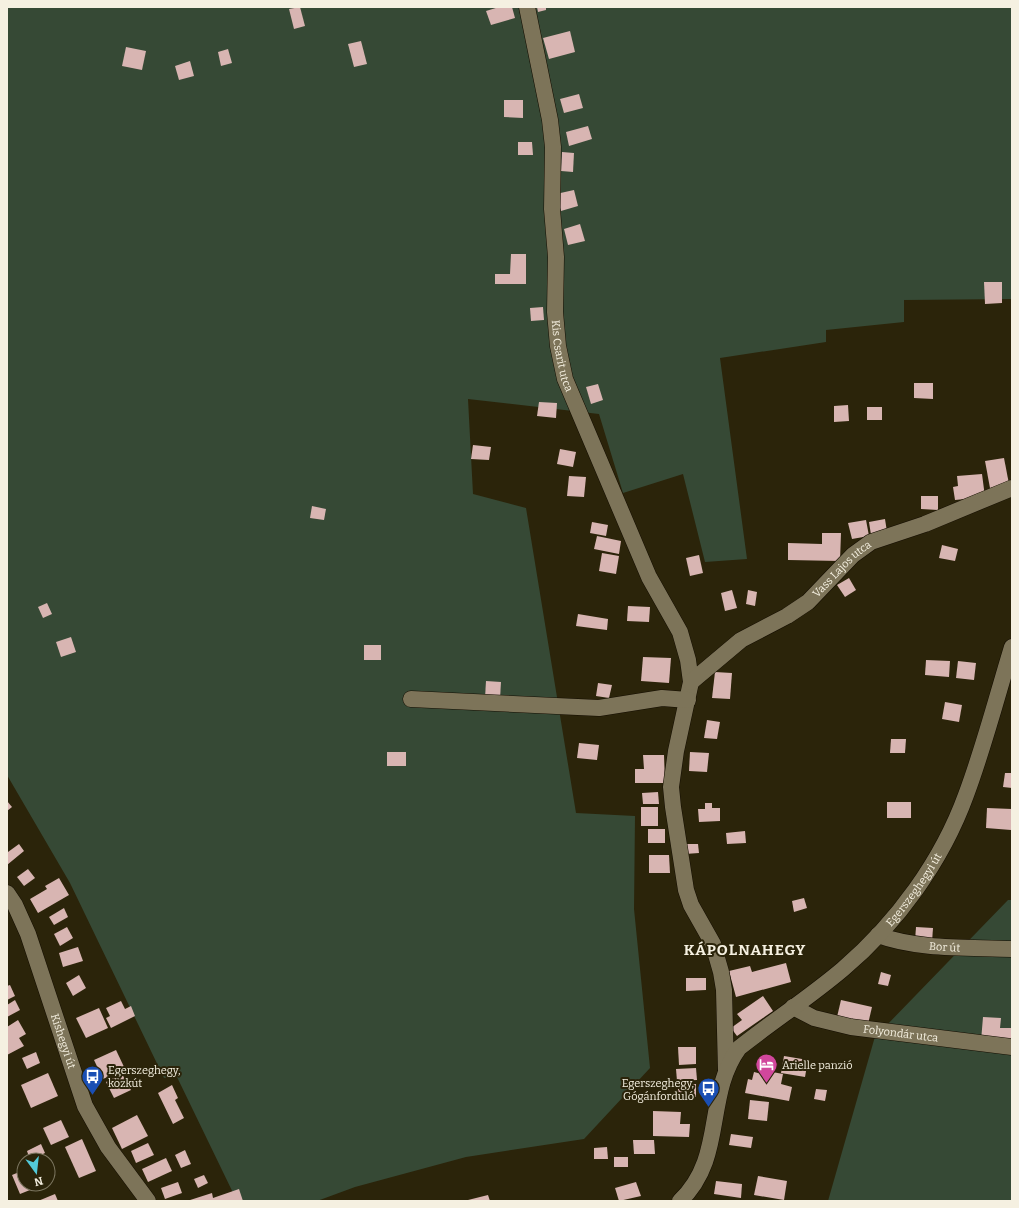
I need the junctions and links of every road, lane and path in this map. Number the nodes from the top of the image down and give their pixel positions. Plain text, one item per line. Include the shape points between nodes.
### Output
1 (527, 7) edge
2 (1012, 488) edge
3 (1012, 647) edge
4 (691, 682) junction
5 (411, 699) dead end
6 (688, 700) junction
7 (7, 893) edge
8 (878, 935) junction
9 (1012, 949) edge
10 (793, 1007) junction
11 (1012, 1047) edge
12 (726, 1070) junction
13 (689, 1198) edge
14 (148, 1201) edge

1 - 4 street, Kis Csarit utca via 550,120 553,148 555,312 565,379 649,577 680,632
2 - 4 street, Vass Lajos utca via 925,524 871,542 853,555 808,602 741,640
3 - 8 street, Egerszeghegyi út via 966,795 951,830 927,872
4 - 6 street, Egerszeghegyi út
5 - 6 street via 599,708 662,698
6 - 12 street, Egerszeghegyi út via 676,751 671,787 673,807 686,890 691,905 712,944 721,972 724,990
7 - 14 street, Kishegyi út via 28,934 85,1106 108,1147
8 - 9 street, Bor út via 894,941 941,946
8 - 10 street, Egerszeghegyi út via 844,968
10 - 11 street, Folyondár utca via 814,1018 851,1027
10 - 12 street, Egerszeghegyi út via 740,1048
12 - 13 street, Egerszeghegyi út via 709,1153

